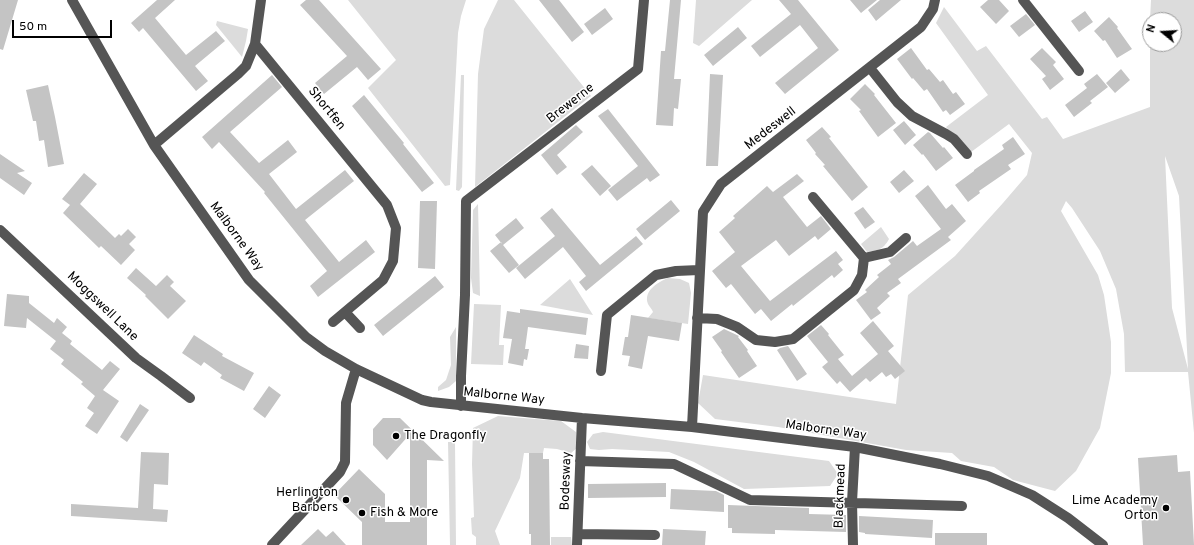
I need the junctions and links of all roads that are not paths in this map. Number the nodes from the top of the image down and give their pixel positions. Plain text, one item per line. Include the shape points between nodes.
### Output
1 (72, 0) edge
2 (261, 0) edge
3 (644, 0) edge
4 (935, 0) edge
5 (1023, 0) edge
6 (255, 44) junction
7 (870, 68) junction
8 (1079, 71) dead end
9 (154, 145) junction
10 (967, 154) dead end
11 (813, 197) dead end
12 (0, 230) edge
13 (906, 238) dead end
14 (864, 258) junction
15 (699, 270) junction
16 (345, 312) junction
17 (696, 318) junction
18 (333, 322) dead end
19 (360, 328) dead end
20 (356, 369) junction
21 (601, 371) dead end
22 (190, 398) dead end
23 (460, 406) junction
24 (582, 418) junction
25 (692, 427) junction
26 (855, 447) junction
27 (580, 461) junction
28 (852, 502) junction
29 (962, 506) dead end
30 (578, 534) junction
31 (655, 536) dead end
32 (272, 545) edge
33 (577, 545) edge
34 (853, 545) edge
35 (1103, 545) edge

1 - 9 street, Malborne Way
2 - 6 street
3 - 23 street, Brewerne via 638,69 466,201
4 - 7 street, Medeswell via 933,9 921,27
5 - 8 street
6 - 9 street via 246,66 238,74
6 - 16 street, Shortfen via 389,208 396,228 393,261 383,280
7 - 10 street via 897,102 912,116 954,139
7 - 15 street, Medeswell via 721,184 703,212
9 - 20 street, Malborne Way via 249,280 306,337
11 - 14 street
12 - 22 street, Moggswell Lane via 136,358
13 - 14 street via 890,252
14 - 17 street via 862,275 854,290 793,339 775,342 756,340 737,327 717,319
15 - 17 street, Medeswell
15 - 21 street via 656,275 607,315
16 - 18 street, Shortfen
16 - 19 street
17 - 25 street, Medeswell
20 - 23 street, Malborne Way via 422,400
20 - 32 street via 346,403 345,462 340,472
23 - 24 street, Malborne Way
24 - 25 street, Malborne Way
24 - 27 street, Bodesway
25 - 26 street, Malborne Way
26 - 28 street, Blackmead
26 - 35 street, Malborne Way via 988,476 1032,495
27 - 28 street via 674,464 750,500
27 - 30 street, Bodesway
28 - 29 street
28 - 34 street, Blackmead
30 - 31 street
30 - 33 street, Bodesway

